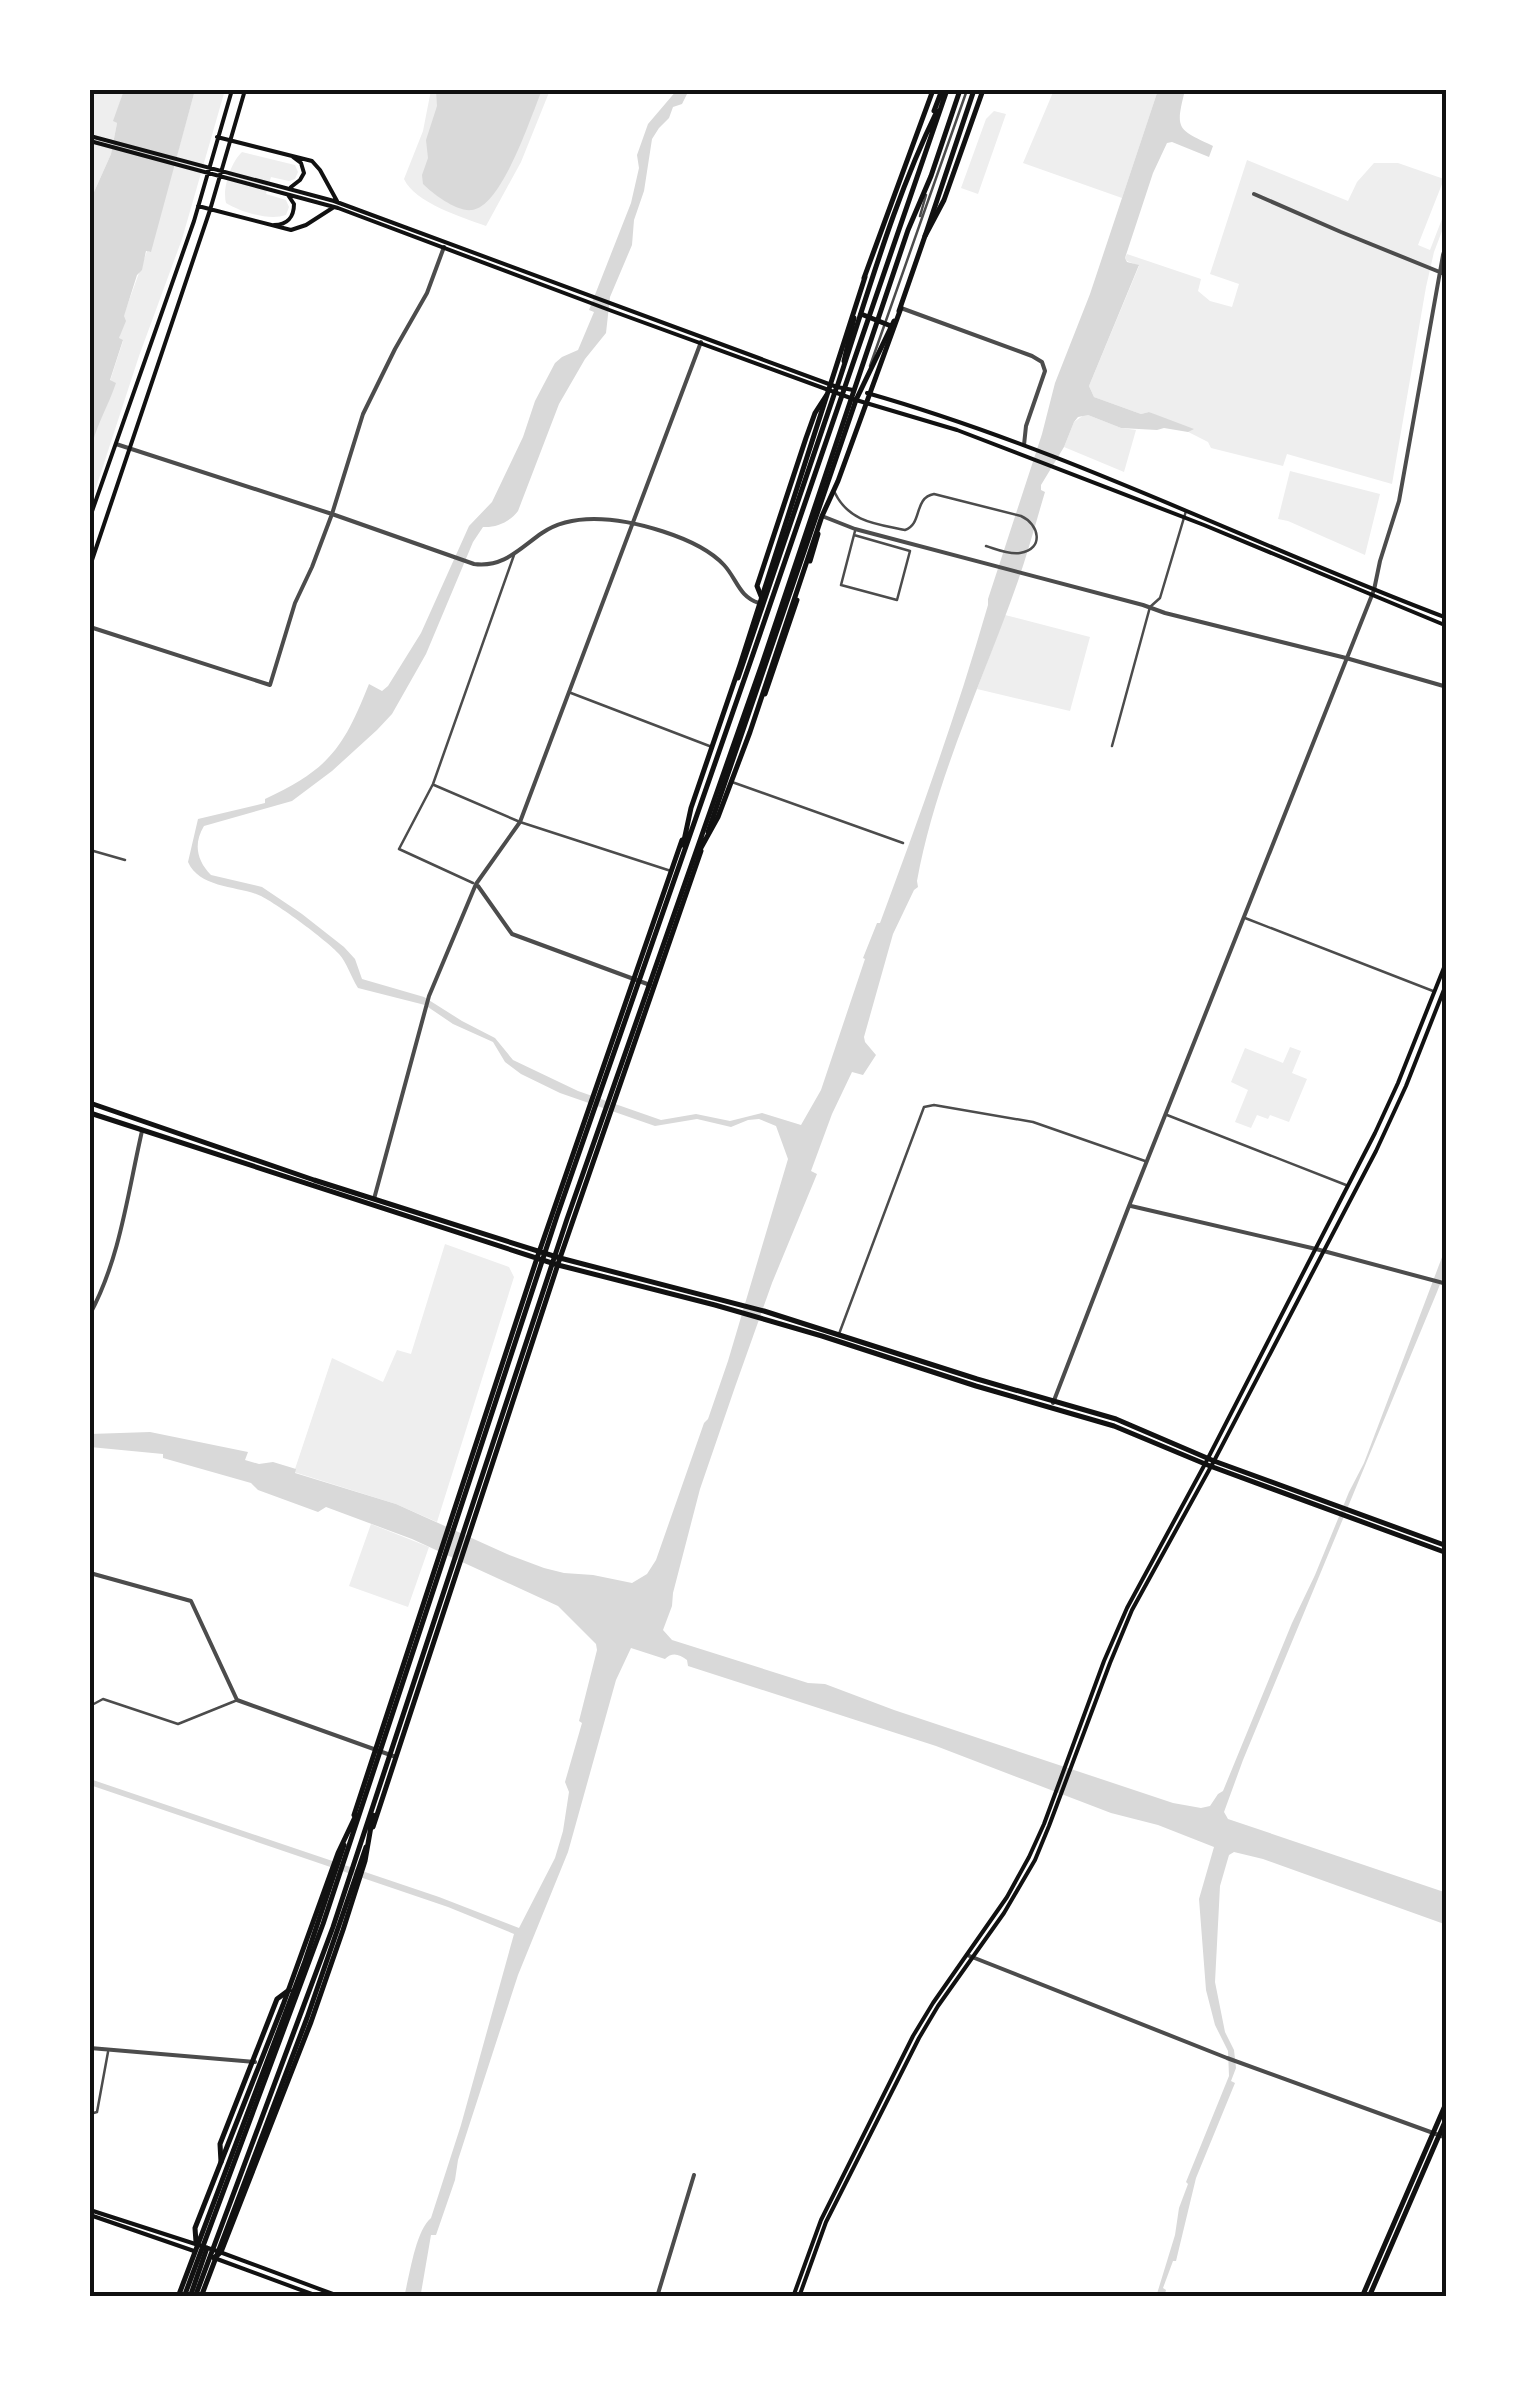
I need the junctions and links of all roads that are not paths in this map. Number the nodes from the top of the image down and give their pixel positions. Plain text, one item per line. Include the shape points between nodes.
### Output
1 (232, 90) edge
2 (245, 90) edge
3 (933, 90) edge
4 (945, 90) edge
5 (967, 90) edge
6 (983, 90) edge
7 (218, 137) junction
8 (90, 138) edge
9 (230, 140) junction
10 (289, 155) junction
11 (286, 190) junction
12 (1254, 194) dead end
13 (339, 205) junction
14 (198, 206) junction
15 (210, 210) junction
16 (269, 226) junction
17 (912, 231) junction
18 (925, 236) junction
19 (1447, 244) edge
20 (445, 245) junction
21 (1440, 272) junction
22 (1447, 275) edge
23 (901, 308) junction
24 (861, 314) junction
25 (876, 320) junction
26 (892, 326) junction
27 (702, 340) junction
28 (833, 388) junction
29 (854, 394) junction
30 (869, 394) junction
31 (866, 403) junction
32 (116, 444) junction
33 (1024, 445) junction
34 (129, 448) junction
35 (1187, 510) junction
36 (332, 514) junction
37 (822, 516) junction
38 (90, 517) edge
39 (1183, 518) junction
40 (632, 524) junction
41 (854, 532) junction
42 (986, 546) dead end
43 (514, 554) junction
44 (90, 566) edge
45 (1373, 593) junction
46 (764, 604) junction
47 (1150, 608) junction
48 (783, 611) junction
49 (1447, 618) edge
50 (90, 626) edge
51 (1447, 626) edge
52 (1346, 658) junction
53 (1447, 687) edge
54 (569, 692) junction
55 (749, 710) junction
56 (1112, 746) dead end
57 (714, 748) junction
58 (734, 754) junction
59 (726, 780) junction
60 (433, 784) junction
61 (520, 822) junction
62 (903, 843) dead end
63 (90, 850) edge
64 (126, 860) dead end
65 (675, 869) junction
66 (690, 874) junction
67 (476, 884) junction
68 (1243, 917) junction
69 (1447, 960) edge
70 (634, 979) junction
71 (1447, 982) edge
72 (654, 987) junction
73 (1435, 991) junction
74 (90, 1103) edge
75 (90, 1113) edge
76 (1165, 1115) junction
77 (142, 1131) junction
78 (1146, 1162) junction
79 (1348, 1186) junction
80 (373, 1202) junction
81 (1129, 1206) junction
82 (1316, 1249) junction
83 (1324, 1251) junction
84 (538, 1254) junction
85 (559, 1262) junction
86 (1445, 1283) edge
87 (90, 1314) edge
88 (838, 1338) junction
89 (1052, 1405) junction
90 (1209, 1462) junction
91 (1447, 1549) edge
92 (90, 1573) edge
93 (237, 1700) junction
94 (90, 1706) edge
95 (375, 1750) junction
96 (396, 1757) junction
97 (366, 1794) junction
98 (376, 1798) junction
99 (969, 1957) junction
100 (296, 1984) junction
101 (90, 2048) edge
102 (108, 2049) junction
103 (252, 2062) junction
104 (266, 2063) junction
105 (288, 2068) junction
106 (1447, 2102) edge
107 (90, 2114) edge
108 (1447, 2117) edge
109 (1436, 2134) junction
110 (1447, 2138) edge
111 (221, 2162) junction
112 (694, 2175) dead end
113 (210, 2211) junction
114 (90, 2212) edge
115 (195, 2248) junction
116 (205, 2251) junction
117 (217, 2254) junction
118 (189, 2297) edge
119 (320, 2297) edge
120 (341, 2297) edge
121 (657, 2297) edge
122 (796, 2297) edge
123 (1366, 2297) edge

1 - 7 main road
2 - 9 main road
3 - 28 main road via 864,277
4 - 24 main road via 913,160
4 - 65 main road
5 - 17 street
5 - 17 main road
5 - 18 main road
6 - 18 main road
7 - 9 main road
7 - 14 main road
8 - 11 main road
9 - 10 main road
9 - 15 main road
10 - 11 main road via 304,173
10 - 13 main road via 314,163
11 - 13 main road
11 - 16 main road via 292,215
12 - 21 street
13 - 16 main road via 294,230
13 - 20 main road
14 - 15 main road
14 - 32 main road
15 - 16 main road
15 - 34 main road
17 - 42 street via 833,479 850,513 868,522 906,530 922,500 934,494 1025,518 1036,530 1029,550
17 - 66 main road
18 - 23 main road
19 - 21 street
20 - 27 main road
20 - 36 street via 363,414
21 - 22 street
21 - 45 street via 1398,502
23 - 26 main road
23 - 30 main road
23 - 33 street via 1042,362
24 - 25 main road
24 - 28 main road
25 - 26 main road
25 - 29 main road
26 - 29 main road
27 - 28 main road
27 - 40 street
28 - 29 main road
28 - 46 main road
28 - 46 main road via 815,413 756,586
28 - 65 main road
29 - 30 main road
29 - 31 main road
29 - 48 main road
30 - 31 main road
30 - 33 main road
31 - 37 main road
31 - 39 main road via 950,428
32 - 34 street
32 - 38 main road
33 - 35 main road
34 - 36 street
34 - 44 main road
35 - 39 street
35 - 45 main road
36 - 43 street via 474,564 492,565
36 - 50 street via 294,603 270,685
37 - 41 street
37 - 55 main road via 764,698
37 - 66 main road via 718,817
39 - 45 main road
39 - 47 street via 1160,598
40 - 43 street via 564,522
40 - 46 street via 697,544 725,566 744,596
40 - 54 street
41 - 41 street via 841,585 896,600 910,551
41 - 47 street
43 - 60 street
45 - 49 main road
45 - 51 main road
45 - 52 street
46 - 48 street
46 - 57 main road
47 - 52 street
47 - 56 street
48 - 55 main road
52 - 53 street
52 - 68 street
54 - 57 street
54 - 61 street
55 - 58 main road
57 - 58 street
57 - 65 main road
58 - 59 main road
59 - 62 street
59 - 66 main road
60 - 61 street
60 - 67 street via 399,849
61 - 65 street
61 - 67 street
63 - 64 street
65 - 66 street
65 - 70 main road
65 - 97 main road
66 - 72 main road
66 - 98 main road via 579,1184
67 - 70 street via 512,934
67 - 80 street via 426,1006
68 - 73 street
68 - 76 street
69 - 73 main road
70 - 72 street
70 - 84 main road
71 - 83 main road via 1395,1111
72 - 85 main road
73 - 79 main road
74 - 80 main road
75 - 77 main road
76 - 78 street
76 - 79 street
77 - 80 main road
77 - 87 street via 113,1258
78 - 81 street
78 - 88 street via 1033,1122 924,1107
79 - 82 main road
80 - 84 main road
81 - 82 street
81 - 89 street
82 - 83 street
82 - 90 main road
83 - 86 street
83 - 90 main road
84 - 85 main road
84 - 95 main road
85 - 88 main road
85 - 96 main road
88 - 89 main road
89 - 90 main road
90 - 91 main road
90 - 99 main road via 1127,1608 1057,1797
92 - 93 street via 190,1601
93 - 94 street via 178,1724 103,1700
93 - 95 street
95 - 96 street
95 - 100 main road
96 - 105 main road
97 - 111 main road
97 - 118 main road
98 - 117 main road via 365,1862 310,2022
98 - 118 main road via 313,1984
99 - 109 street
99 - 122 main road via 915,2045
100 - 103 main road via 277,1999
100 - 104 main road
101 - 102 street
102 - 103 street
102 - 107 street via 97,2112
103 - 104 street
103 - 111 main road via 220,2144
104 - 105 street
104 - 113 main road
105 - 117 main road
106 - 109 main road
108 - 109 main road
109 - 110 street
109 - 123 main road
111 - 115 main road via 194,2228
112 - 121 street
113 - 115 main road
113 - 116 main road via 214,2223
114 - 115 main road
115 - 116 main road
115 - 118 main road
116 - 117 main road
116 - 118 main road
117 - 118 main road
117 - 119 main road
117 - 120 main road

